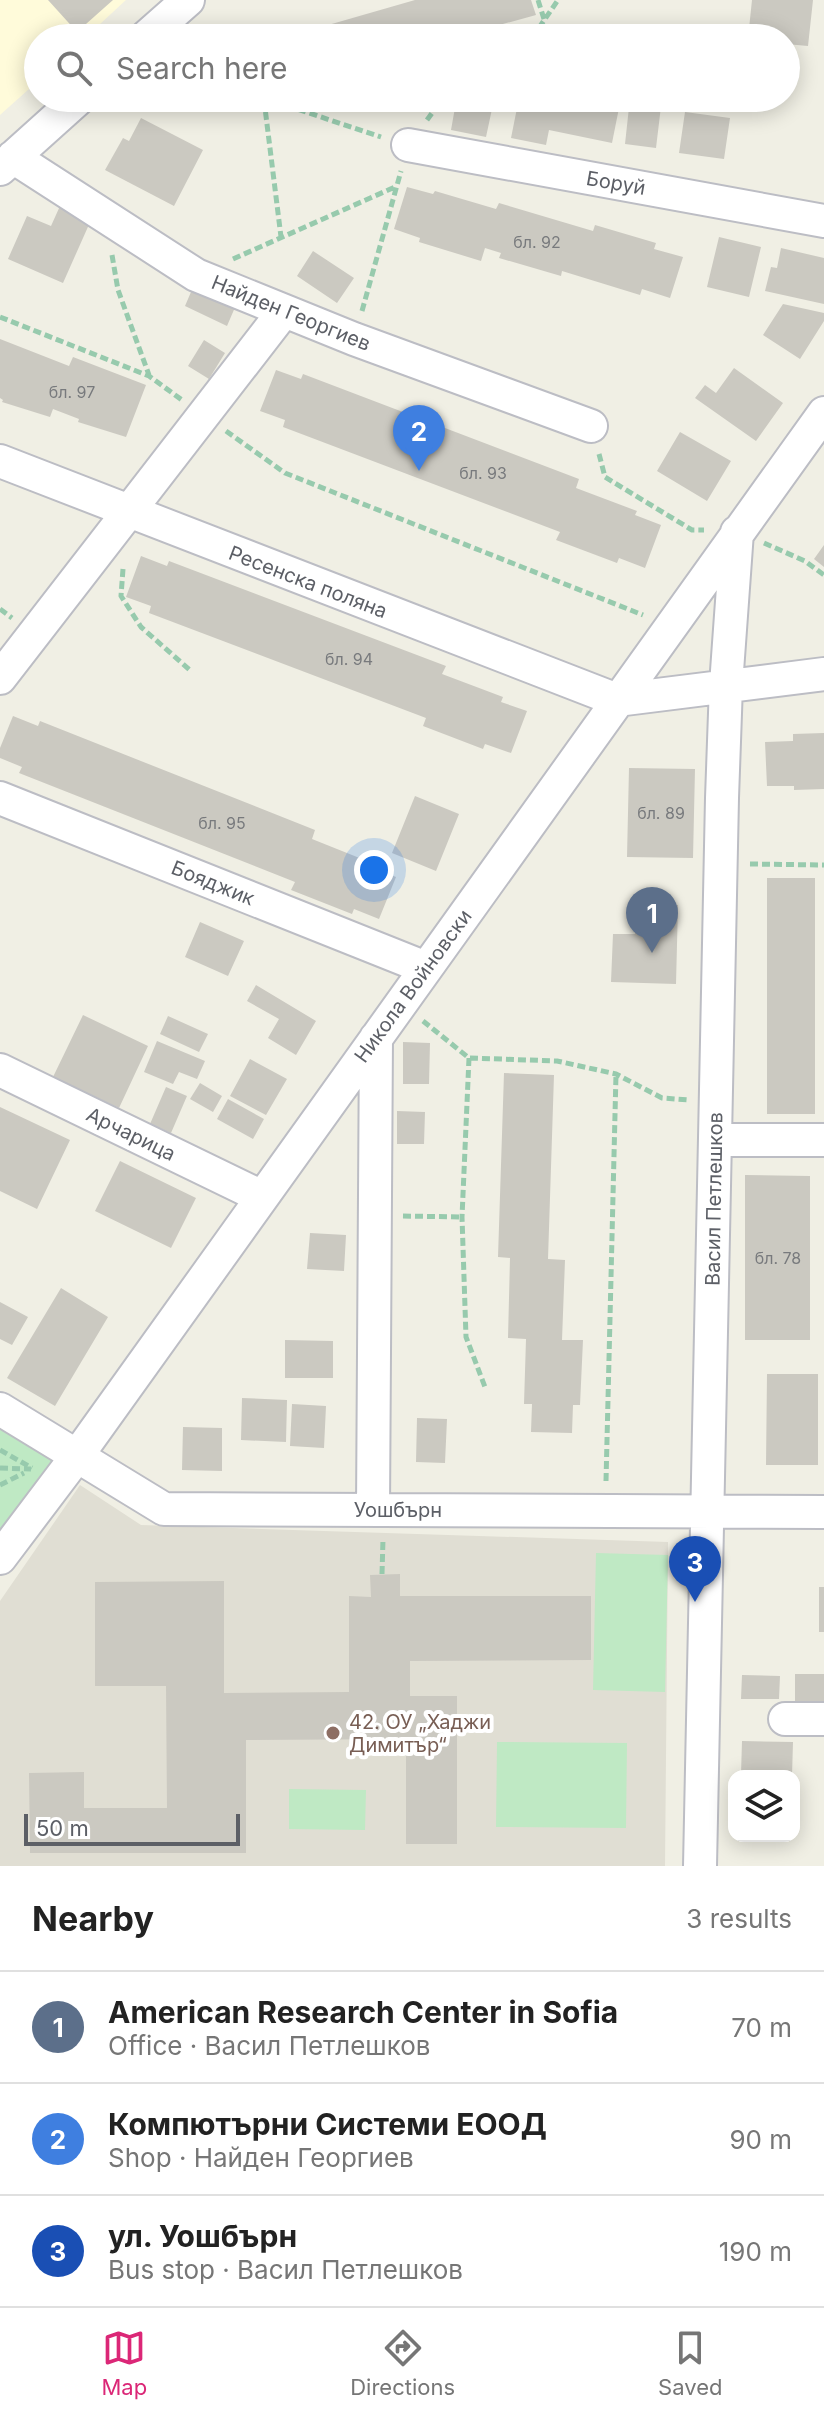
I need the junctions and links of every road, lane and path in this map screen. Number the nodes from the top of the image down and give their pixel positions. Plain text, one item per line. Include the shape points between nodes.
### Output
1 (188, 0) edge
2 (538, 0) edge
3 (558, 0) edge
4 (544, 20) junction
5 (161, 24) edge
6 (541, 24) edge
7 (63, 112) edge
8 (266, 112) edge
9 (305, 112) edge
10 (433, 112) edge
11 (408, 145) junction
12 (7, 163) edge
13 (396, 186) junction
14 (105, 216) junction
15 (824, 221) edge
16 (281, 237) junction
17 (196, 275) junction
18 (284, 311) junction
19 (0, 317) edge
20 (354, 339) junction
21 (149, 376) junction
22 (824, 413) edge
23 (204, 416) junction
24 (591, 426) joint
25 (0, 461) edge
26 (128, 513) junction
27 (737, 532) junction
28 (824, 575) edge
29 (670, 626) junction
30 (191, 671) dead end
31 (824, 674) edge
32 (0, 678) edge
33 (726, 685) junction
34 (617, 700) junction
35 (0, 798) edge
36 (721, 864) junction
37 (824, 865) edge
38 (426, 968) junction
39 (400, 1003) junction
40 (376, 1038) junction
41 (469, 1058) junction
42 (0, 1070) edge
43 (616, 1074) junction
44 (716, 1101) junction
45 (715, 1140) junction
46 (824, 1140) edge
47 (262, 1197) junction
48 (375, 1216) junction
49 (462, 1217) junction
50 (485, 1387) dead end
51 (0, 1409) edge
52 (0, 1450) edge
53 (77, 1456) junction
54 (0, 1468) edge
55 (373, 1510) junction
56 (605, 1511) junction
57 (708, 1511) junction
58 (824, 1512) edge
59 (0, 1558) edge
60 (785, 1719) dead end
61 (824, 1719) edge
62 (700, 1866) edge

1 - 5 street
2 - 4 path
3 - 4 path
4 - 6 path
7 - 12 street
8 - 16 path
9 - 11 path
10 - 11 path
11 - 13 path
11 - 15 street, Боруй
12 - 14 street, Найден Георгиев
13 - 16 path
13 - 20 path
14 - 17 street, Найден Георгиев
14 - 21 path via 118,290
16 - 17 path
17 - 18 street, Найден Георгиев
18 - 20 street, Найден Георгиев
18 - 23 street
19 - 21 path
20 - 24 street, Найден Георгиев
21 - 23 path
22 - 27 street, Никола Войновски
23 - 26 street
23 - 29 path via 285,473
24 - 27 path via 605,477 692,530
25 - 26 street, Ресенска поляна
26 - 30 path via 121,596 141,627
26 - 32 street
26 - 34 street, Ресенска поляна
27 - 28 path via 805,561
27 - 29 street, Никола Войновски
27 - 33 street, Васил Петлешков
29 - 34 street, Никола Войновски
31 - 33 street
33 - 34 street
33 - 36 street, Васил Петлешков
34 - 38 street, Никола Войновски
35 - 38 street, Бояджик
36 - 37 path
36 - 44 street, Васил Петлешков
38 - 39 street, Никола Войновски
39 - 40 street, Никола Войновски
39 - 41 path
40 - 47 street, Никола Войновски
40 - 48 street
41 - 43 path via 557,1061
41 - 49 path
42 - 47 street, Арчарица
43 - 44 path via 662,1098
43 - 56 path
44 - 45 street, Васил Петлешков
45 - 46 street
45 - 57 street, Васил Петлешков
47 - 53 street, Никола Войновски
48 - 49 path
48 - 55 street
49 - 50 path via 466,1337
51 - 53 street, Уошбърн
52 - 54 path via 33,1469
53 - 55 street, Уошбърн via 164,1509
53 - 59 street, Никола Войновски
55 - 56 street, Уошбърн
56 - 57 street, Уошбърн
57 - 58 street, Уошбърн
57 - 62 street, Васил Петлешков
60 - 61 street

